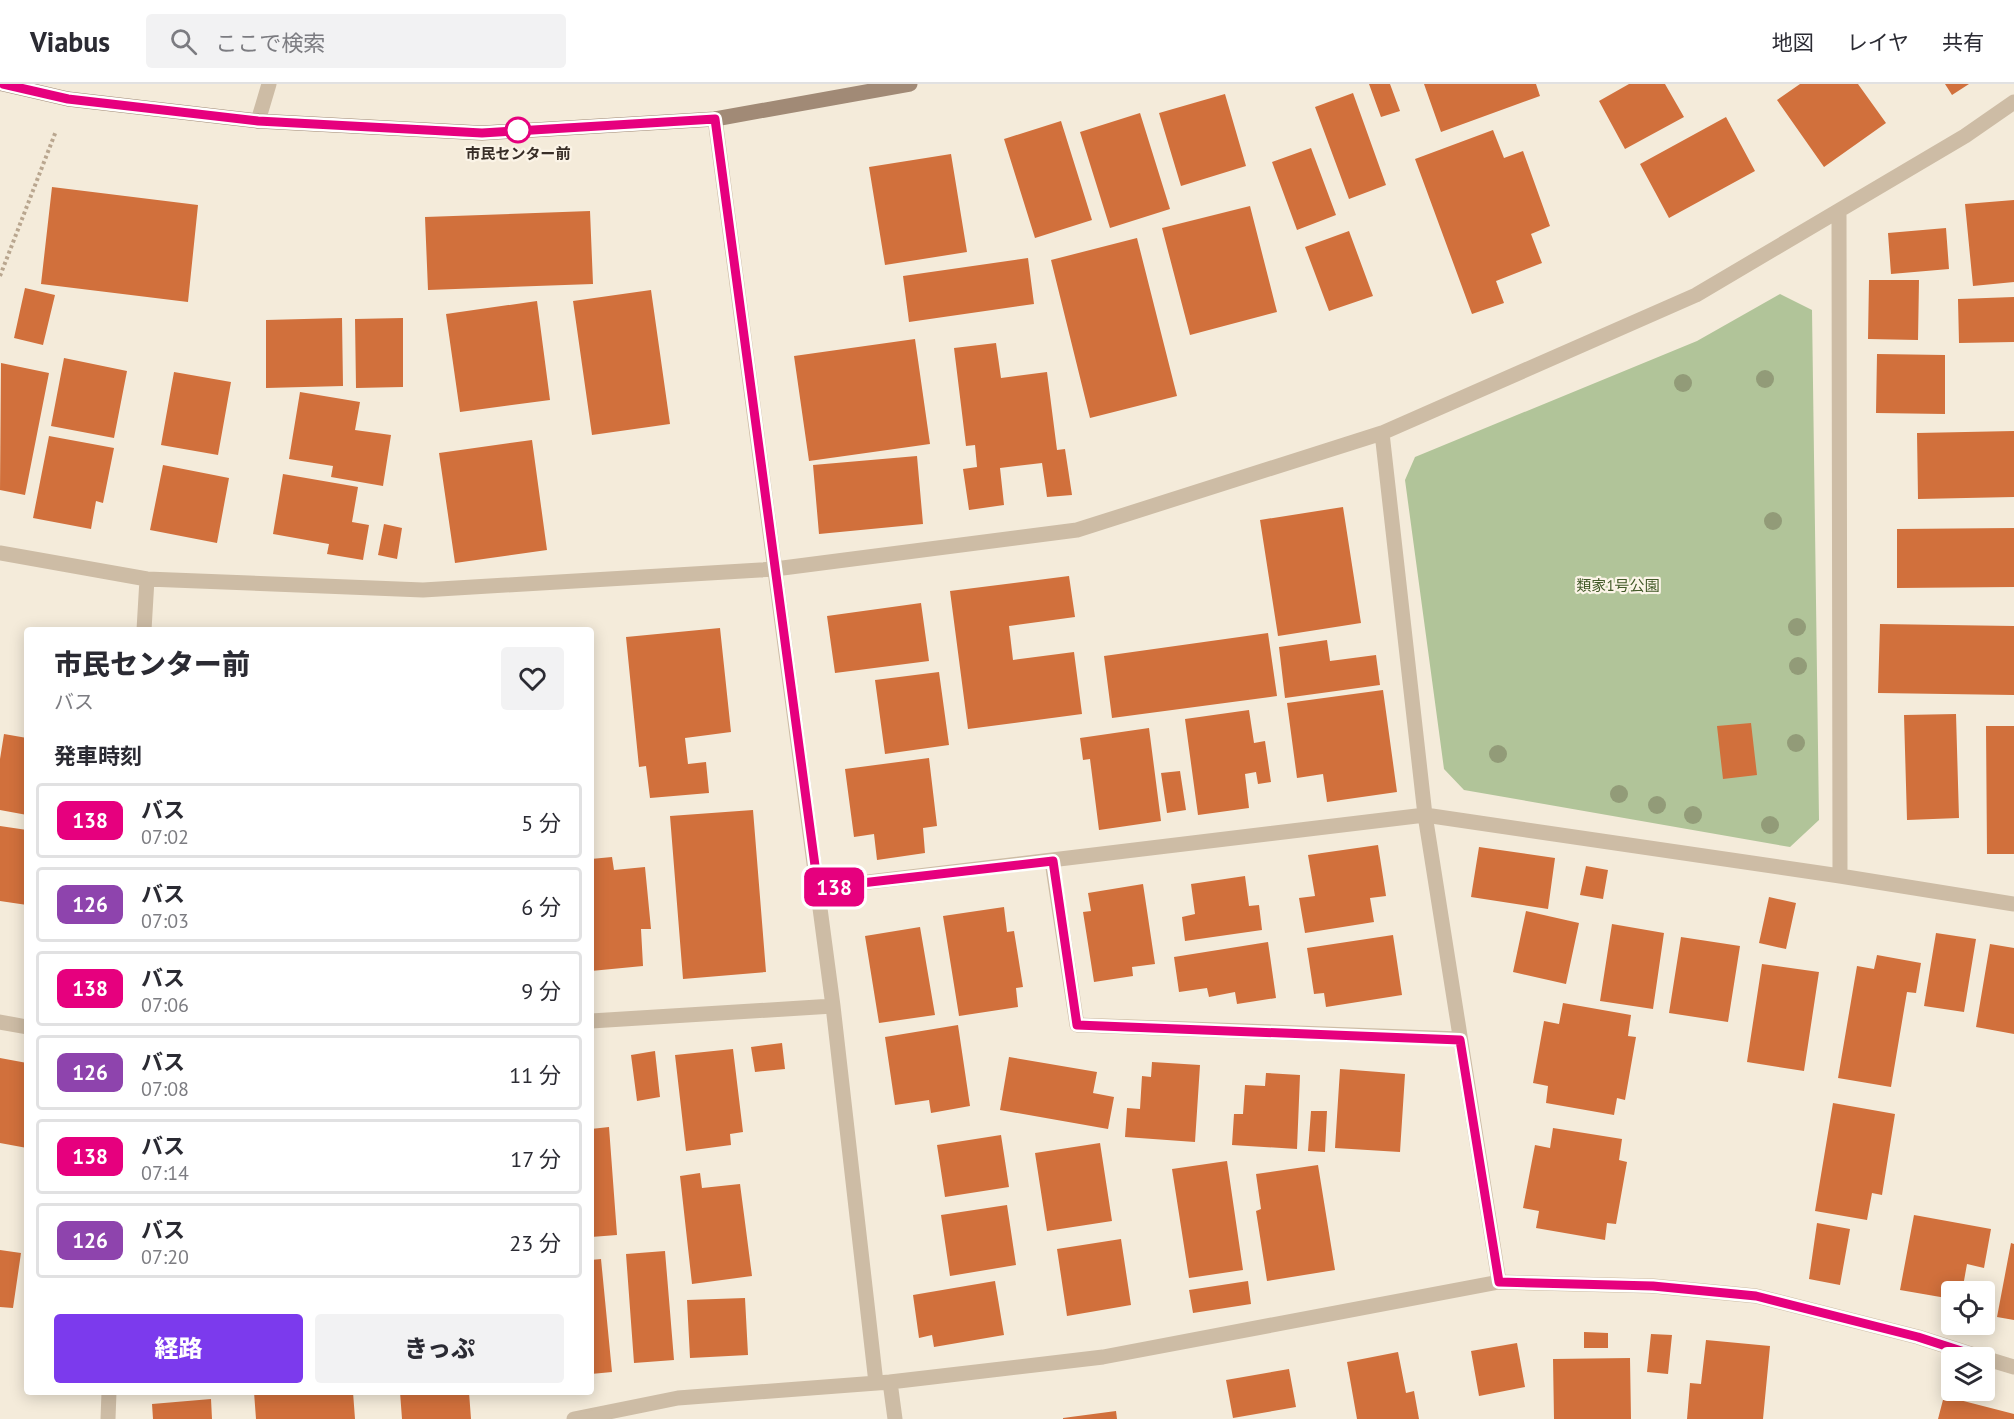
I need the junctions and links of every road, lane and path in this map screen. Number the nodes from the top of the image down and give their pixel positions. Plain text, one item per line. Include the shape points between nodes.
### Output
1 (3, 84) edge
2 (269, 84) edge
3 (910, 84) edge
4 (68, 99) junction
5 (2014, 102) edge
6 (715, 119) junction
7 (258, 121) junction
8 (1839, 211) junction
9 (0, 276) edge
10 (1382, 433) junction
11 (0, 553) edge
12 (775, 569) junction
13 (147, 579) junction
14 (144, 627) edge
15 (1425, 815) junction
16 (1053, 861) junction
17 (1840, 876) junction
18 (818, 888) junction
19 (2014, 904) edge
20 (833, 1006) junction
21 (594, 1021) edge
22 (0, 1022) edge
23 (24, 1026) edge
24 (1460, 1040) junction
25 (1499, 1282) junction
26 (1949, 1347) edge
27 (1995, 1361) edge
28 (2014, 1367) edge
29 (883, 1382) junction
30 (109, 1395) edge
31 (108, 1419) edge
32 (574, 1419) edge
33 (895, 1419) edge

1 - 4 street
2 - 7 street
3 - 6 street
4 - 7 street
4 - 9 path
5 - 8 street
6 - 7 street via 482,133
6 - 12 street
8 - 10 street via 1696,295
8 - 17 street
10 - 12 street via 1077,530
10 - 15 street
11 - 13 street
12 - 13 street via 423,590
12 - 18 street
13 - 14 street
15 - 16 street
15 - 17 street
15 - 24 street
16 - 18 street
16 - 24 street via 1077,1025
17 - 19 street
18 - 20 street
20 - 21 street
20 - 29 street
22 - 23 street
24 - 25 street
25 - 26 street via 1653,1286 1756,1296
25 - 29 street via 1103,1357
27 - 28 street
29 - 32 street via 678,1398
29 - 33 street
30 - 31 street

